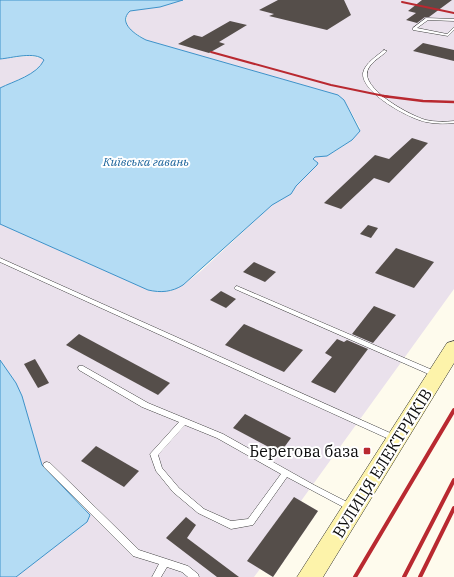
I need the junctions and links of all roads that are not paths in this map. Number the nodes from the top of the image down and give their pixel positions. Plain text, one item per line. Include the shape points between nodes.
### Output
1 (454, 20) edge
2 (454, 28) edge
3 (385, 51) dead end
4 (454, 122) edge
5 (0, 260) edge
6 (237, 288) dead end
7 (454, 348) edge
8 (81, 368) dead end
9 (437, 375) junction
10 (184, 421) junction
11 (397, 440) junction
12 (47, 465) dead end
13 (286, 473) junction
14 (354, 508) junction
15 (165, 563) junction
16 (156, 577) edge
17 (195, 577) edge
18 (310, 577) edge

1 - 2 lane via 427,19 414,29 448,34
3 - 4 lane via 368,66 365,73 369,88 398,108 425,121
5 - 11 lane
6 - 9 lane
7 - 9 street, ВУЛИЦЯ ЕЛЕКТРИКІВ
8 - 10 lane via 145,405
9 - 11 street, ВУЛИЦЯ ЕЛЕКТРИКІВ
10 - 13 lane via 220,436
10 - 13 lane via 154,454 159,469 176,490 201,511 231,525 250,522
11 - 14 street, ВУЛИЦЯ ЕЛЕКТРИКІВ
12 - 15 lane via 136,554
13 - 14 lane
14 - 18 street, ВУЛИЦЯ ЕЛЕКТРИКІВ
15 - 16 lane
15 - 17 lane via 185,569

